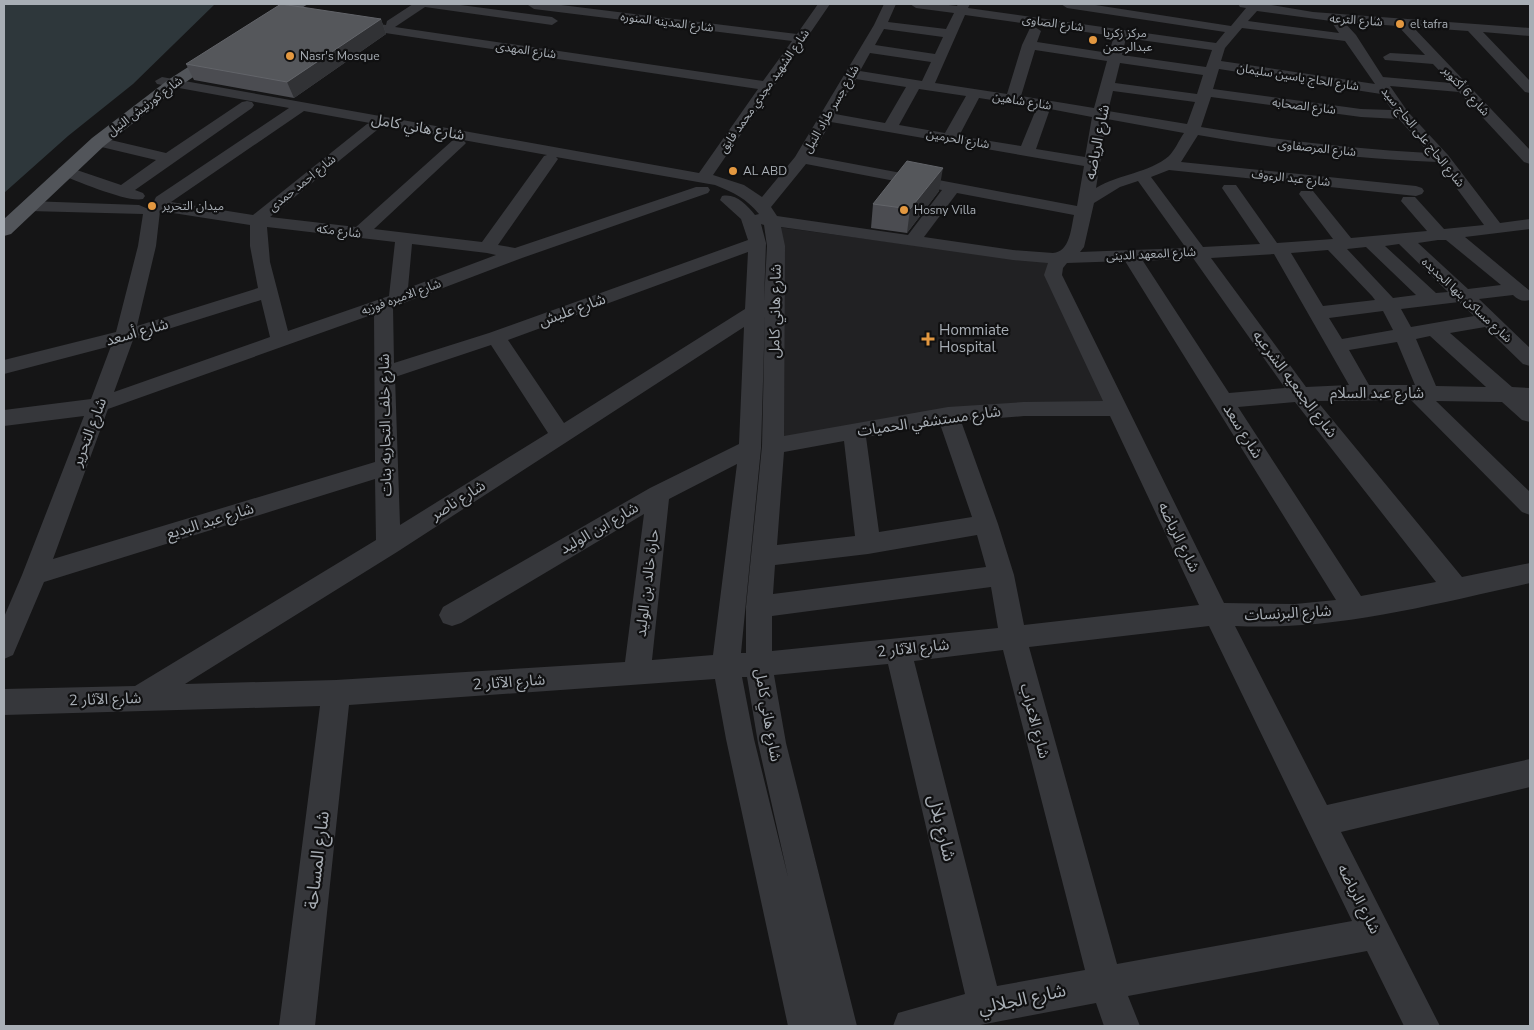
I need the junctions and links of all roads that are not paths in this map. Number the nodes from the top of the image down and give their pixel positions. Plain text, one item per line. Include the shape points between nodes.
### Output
1 (421, 4) edge
2 (428, 4) edge
3 (508, 4) edge
4 (820, 4) edge
5 (890, 4) edge
6 (916, 4) edge
7 (1066, 4) edge
8 (535, 5) edge
9 (1091, 5) edge
10 (471, 6) edge
11 (962, 7) edge
12 (286, 8) edge
13 (586, 8) edge
14 (303, 10) edge
15 (496, 13) junction
16 (1249, 13) edge
17 (1228, 14) dead end
18 (520, 16) junction
19 (1335, 18) junction
20 (343, 22) edge
21 (1038, 22) junction
22 (1402, 23) junction
23 (391, 24) dead end
24 (880, 25) junction
25 (1084, 28) junction
26 (1472, 28) junction
27 (1530, 28) edge
28 (251, 30) edge
29 (1511, 31) junction
30 (1530, 32) edge
31 (499, 33) dead end
32 (1121, 33) junction
33 (952, 34) junction
34 (429, 36) junction
35 (800, 38) junction
36 (1351, 38) junction
37 (235, 40) edge
38 (458, 40) junction
39 (484, 44) junction
40 (1524, 45) dead end
41 (1029, 46) junction
42 (1219, 47) junction
43 (865, 48) junction
44 (539, 51) junction
45 (1390, 57) dead end
46 (1114, 58) junction
47 (940, 59) junction
48 (1437, 60) junction
49 (1212, 68) junction
50 (850, 74) junction
51 (1335, 82) junction
52 (921, 85) junction
53 (1382, 85) junction
54 (162, 86) junction
55 (768, 86) junction
56 (1108, 86) junction
57 (1463, 88) junction
58 (1530, 89) edge
59 (974, 94) junction
60 (1205, 96) junction
61 (1013, 99) junction
62 (1045, 104) junction
63 (247, 105) junction
64 (297, 109) junction
65 (1347, 112) junction
66 (1100, 114) junction
67 (1403, 115) junction
68 (825, 117) junction
69 (372, 127) junction
70 (890, 128) junction
71 (1193, 130) junction
72 (950, 138) junction
73 (98, 142) junction
74 (458, 143) junction
75 (1026, 152) junction
76 (545, 155) junction
77 (1442, 158) junction
78 (170, 159) junction
79 (802, 159) junction
80 (1530, 159) edge
81 (1091, 163) junction
82 (1167, 165) junction
83 (65, 171) junction
84 (1142, 175) junction
85 (702, 184) junction
86 (952, 188) junction
87 (1230, 188) dead end
88 (121, 192) junction
89 (1307, 194) dead end
90 (29, 206) junction
91 (153, 206) junction
92 (1085, 207) junction
93 (4, 215) edge
94 (762, 215) junction
95 (258, 221) junction
96 (1530, 224) edge
97 (1496, 229) junction
98 (4, 230) edge
99 (360, 233) junction
100 (1446, 236) junction
101 (404, 238) junction
102 (1404, 240) junction
103 (912, 241) junction
104 (757, 243) junction
105 (1372, 243) junction
106 (1339, 245) junction
107 (487, 248) junction
108 (1275, 248) junction
109 (1197, 252) junction
110 (516, 254) junction
111 (1130, 256) junction
112 (1062, 258) junction
113 (268, 291) junction
114 (1524, 295) edge
115 (1464, 296) junction
116 (1432, 300) junction
117 (391, 301) junction
118 (1390, 305) junction
119 (766, 307) junction
120 (1318, 313) junction
121 (1489, 320) junction
122 (1435, 330) junction
123 (1404, 335) junction
124 (125, 336) junction
125 (496, 337) junction
126 (281, 340) junction
127 (1337, 346) junction
128 (1530, 359) edge
129 (4, 367) edge
130 (384, 373) junction
131 (1363, 392) junction
132 (1421, 392) junction
133 (1300, 394) junction
134 (1507, 394) junction
135 (1530, 395) edge
136 (1224, 401) junction
137 (100, 405) junction
138 (1116, 408) junction
139 (948, 415) junction
140 (1530, 415) edge
141 (4, 418) edge
142 (854, 432) junction
143 (561, 435) junction
144 (761, 447) junction
145 (385, 467) junction
146 (658, 494) junction
147 (1530, 506) edge
148 (986, 524) junction
149 (868, 544) junction
150 (388, 545) junction
151 (763, 557) junction
152 (1530, 573) edge
153 (35, 575) junction
154 (1001, 575) junction
155 (1456, 588) junction
156 (759, 607) junction
157 (1356, 608) junction
158 (1216, 614) junction
159 (452, 615) dead end
160 (1013, 637) junction
161 (4, 647) edge
162 (898, 650) junction
163 (759, 664) junction
164 (726, 666) junction
165 (637, 673) junction
166 (336, 693) junction
167 (140, 698) junction
168 (4, 702) edge
169 (1530, 773) edge
170 (1320, 822) junction
171 (1376, 933) junction
172 (1105, 982) junction
173 (985, 1006) junction
174 (297, 1026) edge
175 (806, 1026) edge
176 (840, 1026) edge
177 (911, 1026) edge
178 (1122, 1026) edge
179 (1422, 1026) edge

1 - 23 street
2 - 10 street
3 - 15 street
4 - 35 street, شارع الشهيد مجدي محمد فايق
5 - 24 street, شارع جسر طراد النيل
6 - 11 street, شارع الصاوى
7 - 9 street
8 - 13 street, شارع المدينه المنوره
8 - 18 street
9 - 16 street
9 - 25 street
10 - 15 street
10 - 34 street
11 - 21 street, شارع الصاوى
11 - 33 street
12 - 14 main road
12 - 28 main road
13 - 18 street via 567,22
13 - 35 street, شارع المدينه المنوره
15 - 18 street
15 - 38 street
16 - 17 street
16 - 19 street, شارع الترعه
16 - 27 street, شارع الترعه via 1343,14
16 - 36 street
16 - 42 street
18 - 44 street via 507,27 551,37
19 - 22 street, شارع الترعه
19 - 36 street, شارع الحاج على الحاج سيد
20 - 34 street, شارع المهدى
21 - 25 street, شارع الصاوى
21 - 41 street
22 - 26 street, شارع الترعه
22 - 48 street, شارع 6 أكتوبر
24 - 33 street
24 - 43 street, شارع جسر طراد النيل
25 - 32 street, شارع الصاوى
26 - 29 street, شارع الترعه
26 - 58 street
29 - 30 street, شارع الترعه
29 - 40 street
31 - 39 street
32 - 42 street, شارع الصاوى
32 - 46 street, شارع الرياضه
33 - 47 street
34 - 38 street, شارع المهدى
35 - 55 street, شارع الشهيد مجدي محمد فايق
36 - 53 street, شارع الحاج على الحاج سيد
37 - 54 main road, شارع كورنيش النيل
38 - 39 street, شارع المهدى
39 - 44 street, شارع المهدى
41 - 46 street, شارع الحاج ياسين سليمان
41 - 61 street
42 - 49 street
43 - 47 street
43 - 50 street, شارع جسر طراد النيل
44 - 55 street, شارع المهدى
45 - 48 street
46 - 49 street, شارع الحاج ياسين سليمان
46 - 56 street, شارع الرياضه
47 - 52 street
48 - 57 street, شارع 6 أكتوبر
49 - 51 street, شارع الحاج ياسين سليمان
49 - 60 street
50 - 52 street, شارع شاهين
50 - 68 street, شارع جسر طراد النيل
51 - 53 street, شارع الحاج ياسين سليمان
51 - 65 street
52 - 59 street, شارع شاهين
52 - 70 street
53 - 57 street, شارع الحاج ياسين سليمان
53 - 67 street, شارع الحاج على الحاج سيد
54 - 63 street, شارع هاني كامل
54 - 64 street, شارع هاني كامل
54 - 73 main road, شارع كورنيش النيل
54 - 93 main road, شارع كورنيش النيل via 108,121
55 - 85 street, شارع الشهيد مجدي محمد فايق
56 - 60 street, شارع الصحابه
56 - 66 street, شارع الرياضه
57 - 80 street, شارع 6 أكتوبر
59 - 61 street, شارع شاهين
59 - 72 street
60 - 65 street, شارع الصحابه
60 - 71 street
61 - 62 street, شارع شاهين
62 - 66 street, شارع شاهين
62 - 75 street
63 - 64 street, شارع هاني كامل
63 - 78 street
64 - 69 street, شارع هاني كامل
64 - 76 street, شارع هاني كامل
64 - 91 street
65 - 67 street, شارع الصحابه
66 - 71 street, شارع شاهين
66 - 81 street, شارع الرياضه
67 - 77 street, شارع الحاج على الحاج سيد
68 - 70 street, شارع الحرمين
68 - 79 street, شارع جسر طراد النيل
69 - 74 street, شارع هاني كامل
69 - 95 street, شارع احمد حمدى
70 - 72 street, شارع الحرمين
71 - 77 street, شارع المرصفاوى via 1315,148
71 - 82 street via 1176,158
72 - 75 street, شارع الحرمين
73 - 78 street
73 - 83 main road, شارع كورنيش النيل
74 - 76 street, شارع هاني كامل
74 - 99 street
75 - 81 street, شارع الحرمين
76 - 85 street, شارع هاني كامل
76 - 107 street
77 - 97 street, شارع الحاج على الحاج سيد
78 - 88 street
79 - 86 street
79 - 94 street, شارع جسر طراد النيل
81 - 92 street, شارع الرياضه
82 - 84 street
82 - 100 street, شارع عبد الرءوف via 1413,196
83 - 88 street
83 - 90 main road, شارع كورنيش النيل
84 - 92 street via 1114,184
84 - 109 street, شارع الجمعيه الشرعيه
85 - 94 street, شارع هاني كامل via 739,206
85 - 110 street, شارع الاميره فوزيه
86 - 92 street
86 - 103 street
87 - 108 street
88 - 91 street
89 - 106 street
90 - 91 street, شارع مكه
90 - 98 main road, شارع كورنيش النيل
91 - 95 street, شارع مكه
91 - 124 street, شارع التحرير via 147,246
92 - 112 street, شارع الرياضه via 1075,247
94 - 103 street, شارع المعهد الدينى
94 - 104 street, شارع هاني كامل via 756,231
94 - 119 street, شارع هاني كامل via 776,246
95 - 99 street, شارع مكه
95 - 113 street, شارع احمد حمدى
96 - 97 street, شارع المعهد الدينى
97 - 100 street, شارع المعهد الدينى
99 - 101 street, شارع مكه
100 - 102 street, شارع المعهد الدينى
100 - 114 street
101 - 107 street, شارع مكه
101 - 117 street, شارع خلف التجاريه بنات
102 - 105 street, شارع المعهد الدينى
102 - 115 street, شارع مساكن بنها الجديده
103 - 112 street, شارع المعهد الدينى via 1021,256
104 - 119 street, شارع هاني كامل
104 - 125 street, شارع عليش
105 - 106 street, شارع المعهد الدينى
105 - 116 street
106 - 108 street, شارع المعهد الدينى
106 - 118 street
107 - 110 street, شارع مكه
108 - 109 street, شارع المعهد الدينى
108 - 120 street
109 - 111 street, شارع المعهد الدينى
109 - 133 street, شارع الجمعيه الشرعيه
110 - 117 street, شارع الاميره فوزيه
111 - 112 street, شارع المعهد الدينى
111 - 136 street, شارع سعد
112 - 138 street, شارع الرياضه via 1053,275
113 - 124 street, شارع أسعد
113 - 126 street, شارع احمد حمدى
114 - 115 street
115 - 116 street
115 - 121 street, شارع مساكن بنها الجديده
116 - 118 street
117 - 126 street, شارع الاميره فوزيه
117 - 130 street, شارع خلف التجاريه بنات
118 - 120 street
118 - 123 street
119 - 143 street, شارع ناصر
119 - 144 street, شارع هاني كامل
120 - 127 street
121 - 122 street
121 - 128 street, شارع مساكن بنها الجديده
122 - 123 street
122 - 134 street
123 - 127 street
123 - 132 street
124 - 129 street, شارع أسعد
124 - 137 street, شارع التحرير
125 - 130 street, شارع عليش
125 - 143 street
126 - 137 street, شارع الاميره فوزيه
127 - 131 street
130 - 145 street, شارع خلف التجاريه بنات
131 - 132 street, شارع عبد السلام
131 - 133 street, شارع عبد السلام
132 - 134 street, شارع عبد السلام
132 - 147 street
133 - 136 street, شارع عبد السلام
133 - 155 street, شارع الجمعيه الشرعيه
134 - 135 street, شارع عبد السلام
134 - 140 street
136 - 157 street, شارع سعد
137 - 141 street, شارع الاميره فوزيه
137 - 153 street, شارع التحرير
138 - 139 street, شارع مستشفي الحميات via 1024,409
138 - 158 street, شارع الرياضه
139 - 142 street, شارع مستشفي الحميات
139 - 148 street, شارع الاعراب
142 - 144 street, شارع مستشفي الحميات
142 - 149 street
143 - 150 street, شارع ناصر
144 - 146 street, شارع ابن الوليد
144 - 151 street, شارع هاني كامل
144 - 164 street, شارع هاني كامل via 731,610
145 - 150 street, شارع خلف التجاريه بنات
145 - 153 street, شارع عبد البديع
146 - 159 street, شارع ابن الوليد
146 - 165 street, حارة خالد بن الوليد
148 - 149 street
148 - 154 street, شارع الاعراب
149 - 151 street
150 - 167 street, شارع ناصر
151 - 156 street, شارع هاني كامل
152 - 155 street, شارع البرنسات
153 - 161 street, شارع التحرير
154 - 156 street
154 - 160 street, شارع الاعراب
155 - 157 street, شارع البرنسات
156 - 163 street, شارع هاني كامل
157 - 158 street, شارع البرنسات via 1274,617
158 - 160 street, شارع البرنسات
158 - 170 street, شارع الرياضه
160 - 162 street, شارع الآثار 2
160 - 172 street, شارع الاعراب
162 - 163 street, شارع الآثار 2
162 - 173 street, شارع بلال
163 - 164 street, شارع الآثار 2
163 - 176 street, شارع هاني كامل via 772,743
164 - 165 street, شارع الآثار 2
164 - 175 street, شارع هاني كامل
165 - 166 street, شارع الآثار 2
166 - 167 street, شارع الآثار 2
166 - 174 street, شارع المساحة
167 - 168 street, شارع الآثار 2
169 - 170 street
170 - 171 street, شارع الرياضه
171 - 172 street, شارع الجلالي
171 - 179 street, شارع الرياضه
172 - 173 street, شارع الجلالي
172 - 178 street, شارع الاعراب
173 - 177 street, شارع الجلالي

